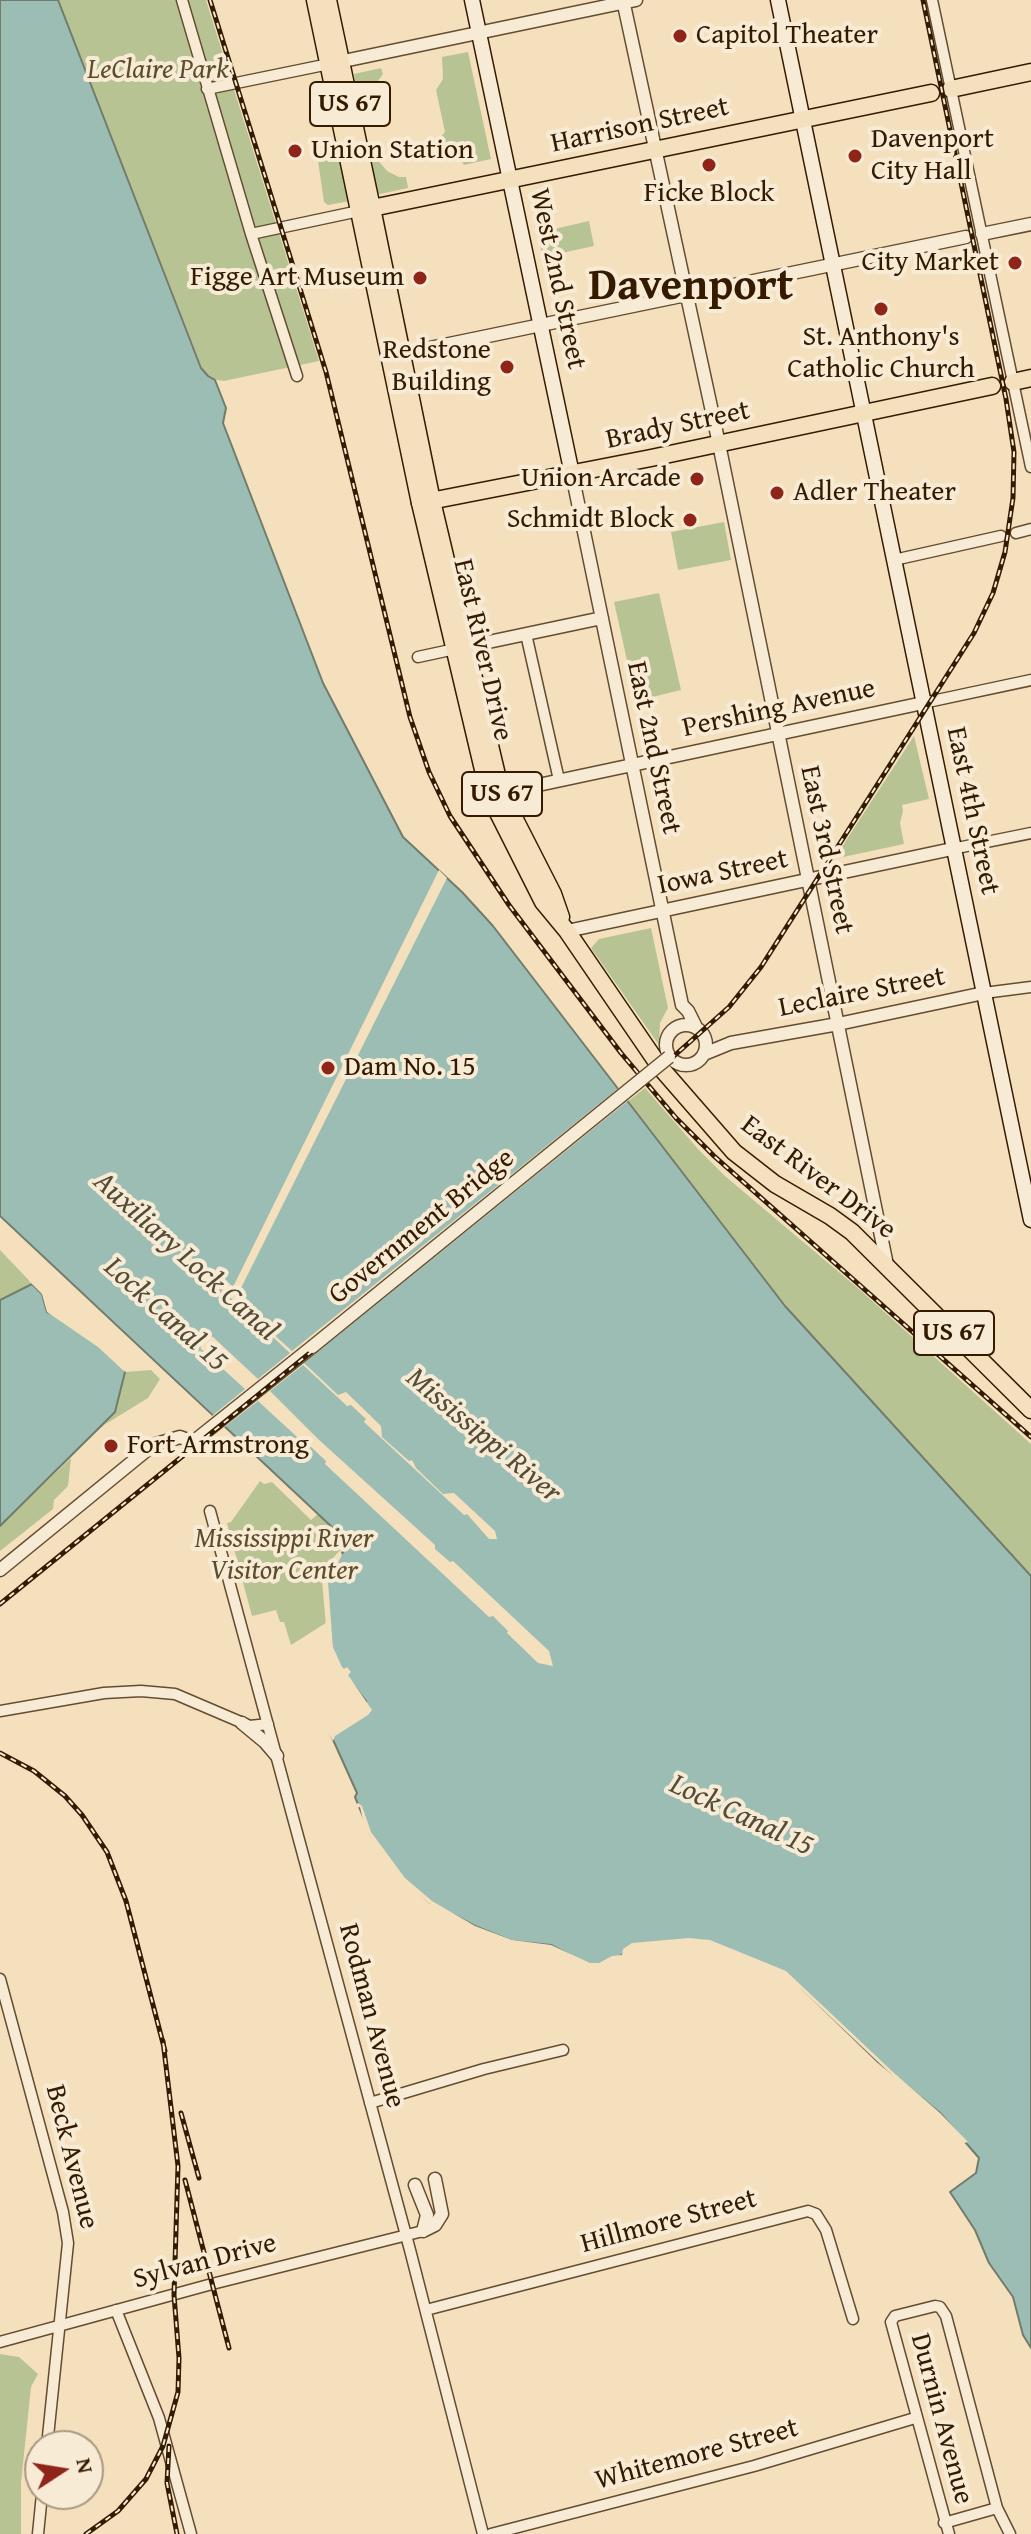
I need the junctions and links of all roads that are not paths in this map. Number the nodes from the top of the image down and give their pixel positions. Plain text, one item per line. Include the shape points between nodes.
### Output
1 (182, 0) edge
2 (315, 0) edge
3 (328, 0) edge
4 (472, 0) edge
5 (778, 0) edge
6 (932, 0) edge
7 (628, 1) edge
8 (479, 33) junction
9 (335, 63) junction
10 (1031, 72) edge
11 (207, 89) junction
12 (951, 89) junction
13 (931, 93) dead end
14 (803, 119) junction
15 (655, 150) junction
16 (509, 180) junction
17 (366, 209) junction
18 (1031, 224) edge
19 (251, 234) junction
20 (982, 234) junction
21 (966, 237) dead end
22 (834, 264) junction
23 (686, 294) junction
24 (540, 324) junction
25 (395, 355) junction
26 (297, 376) dead end
27 (1031, 378) edge
28 (1013, 382) junction
29 (992, 386) dead end
30 (864, 412) junction
31 (719, 444) junction
32 (1031, 467) edge
33 (572, 474) junction
34 (426, 502) junction
35 (1031, 529) edge
36 (1016, 533) dead end
37 (1001, 536) dead end
38 (894, 560) junction
39 (602, 618) junction
40 (526, 634) junction
41 (461, 648) junction
42 (418, 657) dead end
43 (1031, 680) edge
44 (923, 703) junction
45 (778, 733) junction
46 (632, 765) junction
47 (559, 780) junction
48 (495, 794) junction
49 (1031, 833) edge
50 (952, 849) junction
51 (808, 880) junction
52 (662, 910) junction
53 (567, 931) junction
54 (1031, 987) edge
55 (984, 993) junction
56 (682, 1005) junction
57 (838, 1024) junction
58 (677, 1027) junction
59 (699, 1031) junction
60 (731, 1043) junction
61 (704, 1054) junction
62 (669, 1057) junction
63 (1031, 1220) edge
64 (887, 1265) junction
65 (1031, 1410) edge
66 (210, 1511) dead end
67 (0, 1570) edge
68 (0, 1711) edge
69 (242, 1723) junction
70 (268, 1724) junction
71 (277, 1756) junction
72 (0, 1979) edge
73 (563, 2050) dead end
74 (370, 2103) junction
75 (435, 2179) dead end
76 (415, 2185) dead end
77 (423, 2231) junction
78 (404, 2235) junction
79 (116, 2310) junction
80 (426, 2310) junction
81 (853, 2319) dead end
82 (61, 2325) junction
83 (0, 2342) edge
84 (915, 2418) junction
85 (49, 2430) edge
86 (997, 2508) junction
87 (40, 2510) edge
88 (946, 2528) edge
89 (38, 2534) edge
90 (191, 2534) edge
91 (483, 2534) edge
92 (491, 2534) edge
93 (1010, 2534) edge

1 - 11 street
2 - 9 main road, US 67
3 - 9 main road, US 67
4 - 8 main road, West 2nd Street
5 - 14 main road, East 4th Street
6 - 12 street
7 - 8 street
7 - 15 street, East 3rd Street
8 - 9 street
8 - 16 main road, West 2nd Street
9 - 11 street
9 - 17 main road, US 67
10 - 12 main road
11 - 19 street
12 - 20 street
13 - 14 main road, Harrison Street
14 - 15 main road, Harrison Street
14 - 22 main road, East 4th Street
15 - 16 main road, Harrison Street
15 - 23 street, East 3rd Street
16 - 17 main road, Harrison Street
16 - 24 main road, West 2nd Street
17 - 19 street
17 - 25 main road, US 67
18 - 20 street
19 - 26 street
20 - 28 street
21 - 22 street
22 - 23 street
22 - 30 main road, East 4th Street
23 - 24 street
23 - 31 street, East 3rd Street
24 - 25 street
24 - 33 main road, West 2nd Street
25 - 34 main road, US 67
27 - 28 main road
28 - 32 street
29 - 30 main road, Brady Street
30 - 31 main road, Brady Street
30 - 38 main road, East 4th Street
31 - 33 main road, Brady Street
31 - 45 street, East 3rd Street
33 - 34 main road, Brady Street
33 - 39 street, East 2nd Street
34 - 41 main road, East River Drive / US 67
35 - 36 street
37 - 38 street
38 - 44 main road, East 4th Street
39 - 40 street
39 - 46 street, East 2nd Street
40 - 41 street
40 - 47 street
41 - 42 street
41 - 48 main road, East River Drive / US 67
43 - 44 street, Pershing Avenue
44 - 45 street, Pershing Avenue
44 - 50 main road, East 4th Street
45 - 46 street, Pershing Avenue
45 - 51 street, East 3rd Street
46 - 47 street, Pershing Avenue
46 - 52 street, East 2nd Street
47 - 48 street, Pershing Avenue
48 - 53 main road, East River Drive / US 67 via 553,894
49 - 50 street, Iowa Street
50 - 51 street, Iowa Street
50 - 55 main road, East 4th Street
51 - 52 street, Iowa Street
51 - 57 street, East 3rd Street
52 - 53 street, Iowa Street
52 - 56 street, East 2nd Street
53 - 64 main road, East River Drive / US 67 via 660,1067 734,1152 830,1216
54 - 55 street, Leclaire Street
55 - 57 street, Leclaire Street
55 - 63 main road, East 4th Street
56 - 58 street
56 - 59 street, East 2nd Street
57 - 60 street, Leclaire Street
57 - 64 street, East 3rd Street
58 - 59 street
58 - 62 street via 667,1038
59 - 60 street
59 - 61 street via 706,1044
60 - 61 street, Leclaire Street
61 - 62 street via 688,1066
62 - 67 street, Government Bridge, bridge via 204,1434 193,1442 180,1437 153,1445
64 - 65 main road, East River Drive / US 67
66 - 70 street, Rodman Avenue
68 - 69 street via 141,1691 175,1694
69 - 70 street
69 - 71 street
70 - 71 street, Rodman Avenue
71 - 74 street, Rodman Avenue
72 - 82 street, Beck Avenue via 67,2229
73 - 74 street
74 - 78 street, Rodman Avenue
75 - 77 street via 442,2214
76 - 77 street via 427,2215
77 - 78 street, Sylvan Drive
78 - 79 street, Sylvan Drive
78 - 80 street, Rodman Avenue
79 - 82 street, Sylvan Drive
79 - 90 street via 159,2418
80 - 81 street, Hillmore Street via 808,2211 826,2230
80 - 91 street, Rodman Avenue
82 - 83 street, Sylvan Drive
82 - 85 street, Beck Avenue
84 - 86 street, Durnin Avenue via 891,2322 904,2313 940,2307
84 - 88 street, Durnin Avenue
84 - 92 street, Whitemore Street
86 - 88 street
86 - 93 street
87 - 89 street

